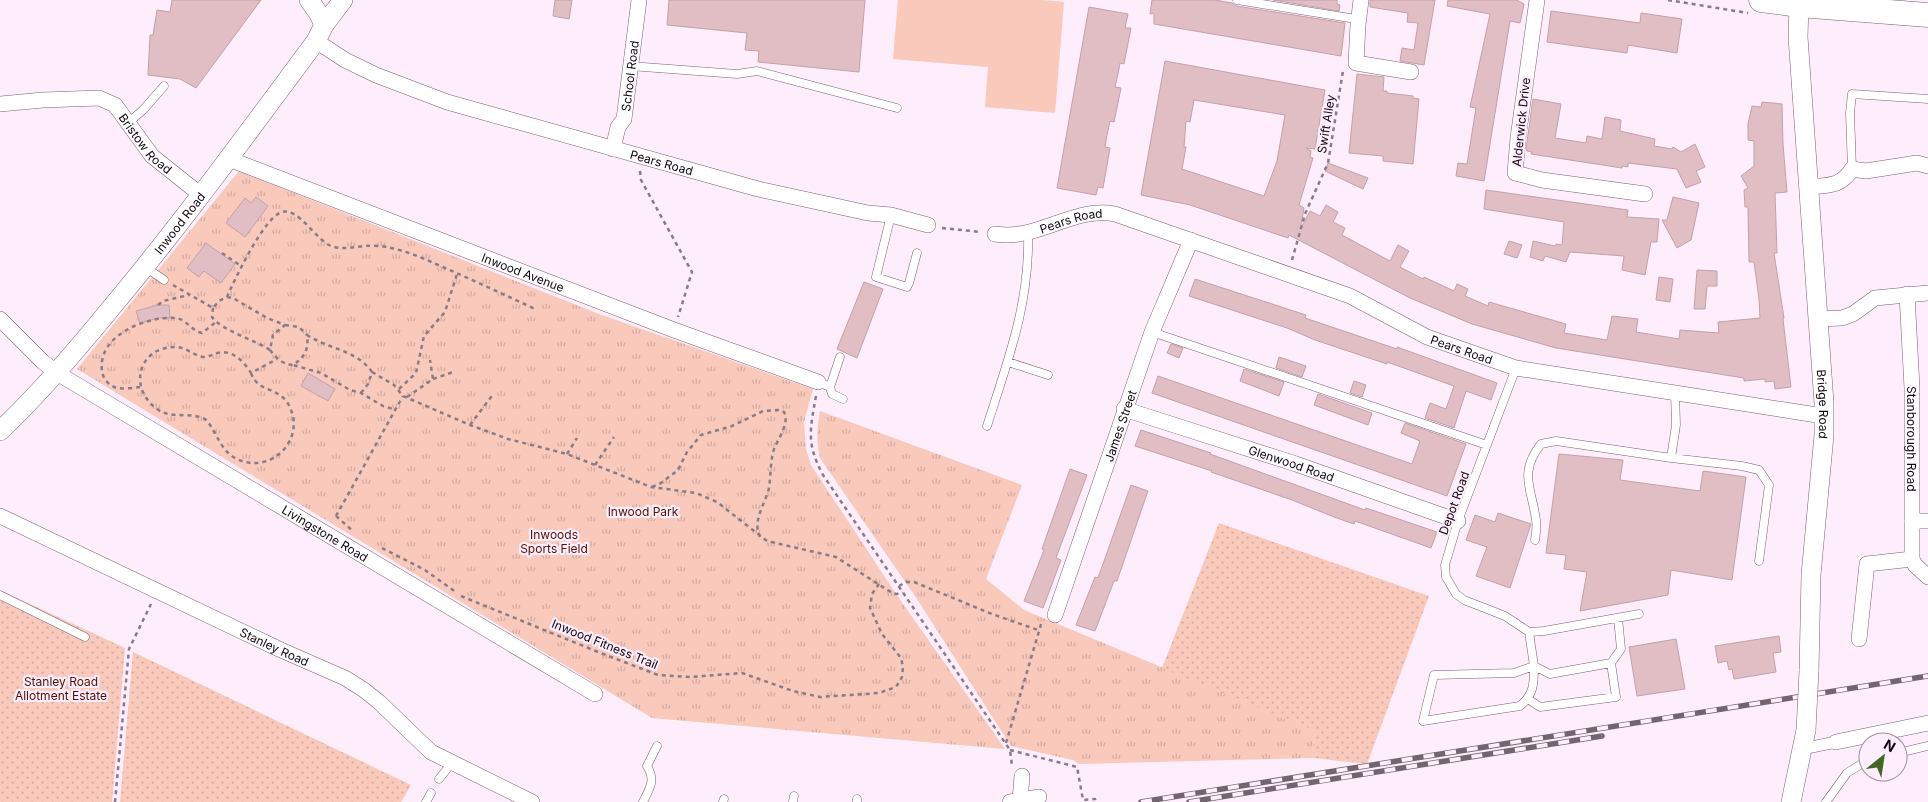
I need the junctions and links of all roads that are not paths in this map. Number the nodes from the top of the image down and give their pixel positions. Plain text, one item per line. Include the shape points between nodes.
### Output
1 (309, 0) edge
2 (343, 0) edge
3 (639, 0) edge
4 (1236, 0) edge
5 (1362, 0) edge
6 (1537, 0) edge
7 (1761, 0) edge
8 (1799, 5) junction
9 (1928, 15) edge
10 (1350, 18) dead end
11 (320, 33) junction
12 (630, 66) junction
13 (1411, 72) dead end
14 (164, 86) dead end
15 (1928, 99) edge
16 (0, 104) edge
17 (897, 108) dead end
18 (128, 123) junction
19 (613, 150) junction
20 (229, 159) junction
21 (1928, 166) edge
22 (1852, 169) junction
23 (1809, 187) junction
24 (1645, 194) dead end
25 (201, 195) junction
26 (891, 216) junction
27 (928, 225) road end
28 (1028, 233) junction
29 (995, 234) road end
30 (1191, 240) junction
31 (917, 253) dead end
32 (145, 267) junction
33 (164, 280) road end
34 (1928, 293) edge
35 (1907, 294) junction
36 (0, 319) edge
37 (1818, 319) junction
38 (1152, 332) junction
39 (840, 358) dead end
40 (1008, 362) junction
41 (1516, 368) junction
42 (57, 373) junction
43 (1048, 375) dead end
44 (824, 384) junction
45 (1675, 394) junction
46 (843, 399) dead end
47 (1124, 409) junction
48 (1823, 416) junction
49 (987, 426) dead end
50 (0, 432) edge
51 (1487, 444) junction
52 (1671, 458) junction
53 (0, 516) edge
54 (1912, 521) junction
55 (1928, 521) edge
56 (1458, 522) junction
57 (1535, 540) dead end
58 (1912, 559) junction
59 (1759, 561) dead end
60 (1928, 577) edge
61 (0, 595) edge
62 (1639, 614) dead end
63 (1056, 616) road end
64 (1618, 618) junction
65 (1529, 632) junction
66 (85, 637) dead end
67 (1858, 639) dead end
68 (1611, 664) junction
69 (1534, 666) junction
70 (595, 694) dead end
71 (1528, 699) junction
72 (1928, 723) edge
73 (1836, 742) joint
74 (657, 746) dead end
75 (1928, 746) edge
76 (1802, 749) junction
77 (1908, 751) edge
78 (451, 764) junction
79 (1858, 766) edge
80 (1022, 776) dead end
81 (439, 780) dead end
82 (431, 793) dead end
83 (1039, 797) dead end
84 (522, 800) edge
85 (1015, 801) edge
86 (426, 802) edge
87 (643, 802) edge
88 (1791, 802) edge
89 (1826, 802) edge

1 - 11 street via 319,14
2 - 11 street, Inwood Road
3 - 12 street, School Road
4 - 10 lane
5 - 13 street via 1356,63
6 - 24 street, Alderwick Drive via 1515,173 1542,180
7 - 8 main road
8 - 9 main road
8 - 23 street, Bridge Road via 1798,37
11 - 19 street, Pears Road via 345,60 376,75 438,98
11 - 20 street, Inwood Road
12 - 17 lane via 736,74 758,71
12 - 19 street, School Road via 624,119 618,127
14 - 18 lane
15 - 22 lane via 1852,94
16 - 18 street, Bristow Road via 99,98 115,106
18 - 25 street, Bristow Road via 152,156
19 - 26 street, Pears Road via 758,189 868,214
20 - 25 street, Inwood Road
20 - 44 street, Inwood Avenue via 674,330
21 - 22 street via 1917,163 1866,171
22 - 23 street via 1838,183
23 - 37 street, Bridge Road
25 - 32 street, Inwood Road
26 - 27 street, Pears Road
26 - 31 lane via 876,277 907,287
28 - 29 street, Pears Road
28 - 30 street, Pears Road via 1077,216 1102,212
28 - 40 lane via 1027,280
30 - 38 street, James Street
30 - 41 street, Pears Road via 1350,296 1427,337
32 - 33 lane
32 - 42 street, Inwood Road
34 - 35 street
35 - 37 street via 1875,298 1842,318
35 - 54 street, Stanborough Road via 1912,388
36 - 42 street, Livingstone Road
37 - 48 street, Bridge Road
38 - 47 street, James Street
38 - 51 lane
39 - 44 lane
40 - 43 lane
40 - 49 lane
41 - 45 street, Pears Road
41 - 51 lane, Depot Road
42 - 50 street, Inwood Road
42 - 70 street, Livingstone Road
44 - 46 lane via 832,394
45 - 48 street, Pears Road
45 - 52 lane via 1676,425
47 - 56 street, Glenwood Road via 1296,464
47 - 63 street, James Street
48 - 76 street, Bridge Road, bridge via 1811,578 1806,730
51 - 56 lane, Depot Road
52 - 57 lane via 1556,442 1540,444 1528,468 1528,486 1537,521
52 - 59 lane via 1759,470 1769,485
53 - 78 street, Stanley Road via 345,678 379,702 431,752
54 - 55 street
54 - 58 street, Stanborough Road
56 - 65 lane, Depot Road via 1445,565 1450,586 1464,600 1505,616
58 - 60 street
58 - 67 street via 1867,564
61 - 66 lane
62 - 64 lane
64 - 65 lane
64 - 68 lane via 1621,649
65 - 69 lane
68 - 69 lane via 1550,674
68 - 71 lane via 1616,697 1540,707
69 - 71 lane via 1534,685
69 - 71 lane via 1514,673 1434,675 1423,721 1520,706
72 - 73 street
73 - 76 street
74 - 87 lane via 647,766 652,782
75 - 77 lane
76 - 88 street, Bridge Road
78 - 81 lane
78 - 84 street, Stanley Road
79 - 89 lane via 1846,773
80 - 85 street
82 - 86 lane
83 - 85 street

